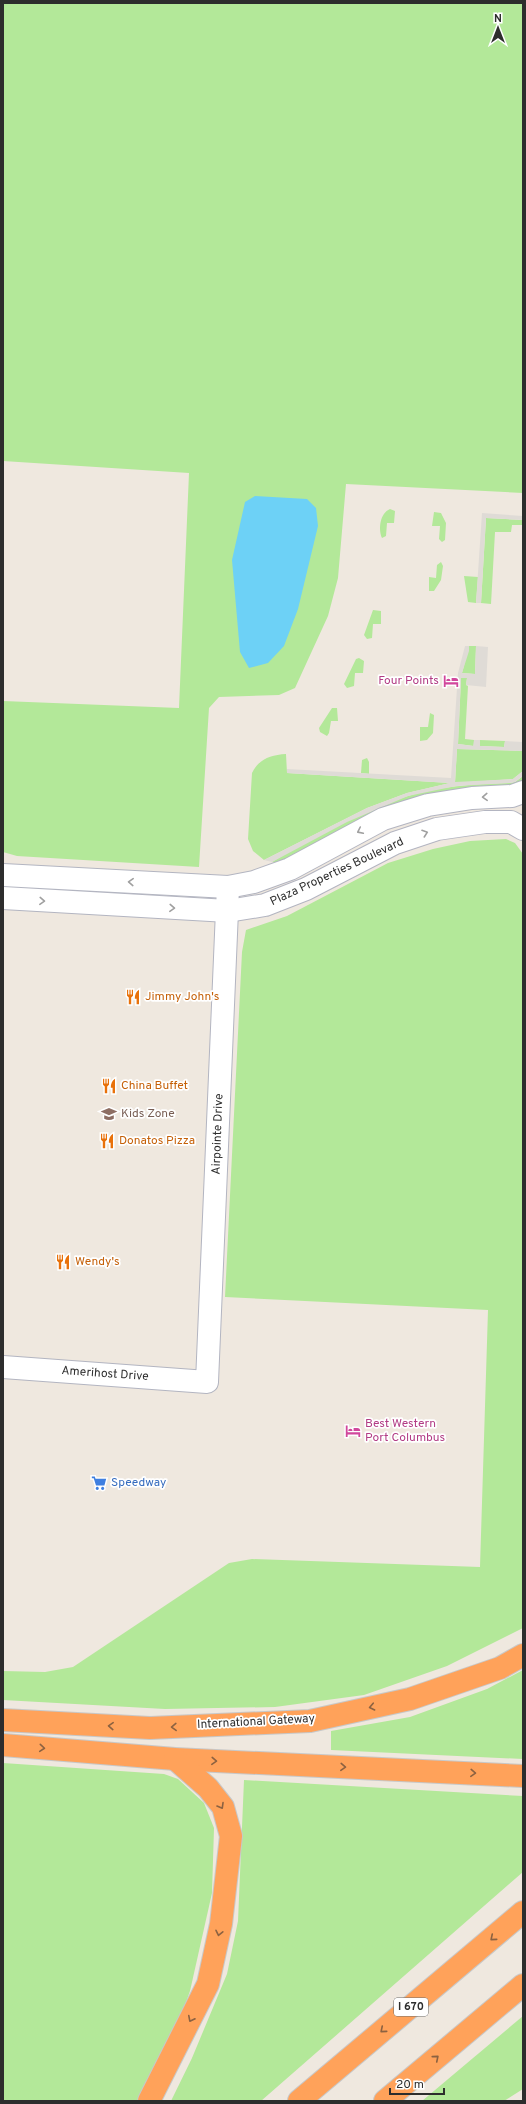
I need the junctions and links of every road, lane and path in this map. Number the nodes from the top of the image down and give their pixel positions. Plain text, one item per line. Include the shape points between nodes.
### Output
1 (523, 792) edge
2 (523, 829) edge
3 (3, 875) edge
4 (228, 887) junction
5 (3, 898) edge
6 (228, 911) junction
7 (3, 1367) edge
8 (207, 1382) joint
9 (523, 1639) edge
10 (523, 1655) edge
11 (410, 1699) junction
12 (3, 1720) edge
13 (3, 1745) edge
14 (175, 1759) junction
15 (523, 1776) edge
16 (523, 1912) edge
17 (523, 1985) edge
18 (149, 2101) edge
19 (299, 2101) edge
20 (385, 2101) edge

1 -> 4 street, Plaza Properties Boulevard via 512,796 472,798 428,805 383,819 290,869 254,882
6 -> 2 street, Plaza Properties Boulevard via 265,905 306,889 395,843 437,829 485,822 511,822
4 -> 3 street, Plaza Properties Boulevard
4 - 6 street, Airpointe Drive
5 -> 6 street, Plaza Properties Boulevard
6 - 8 street, Airpointe Drive
7 - 8 street, Amerihost Drive
9 - 11 highway via 495,1658
10 - 11 highway, International Gateway via 500,1668
11 -> 12 highway, International Gateway via 303,1721 150,1728
13 -> 14 highway
14 -> 15 highway
14 -> 18 highway via 208,1788 223,1806 231,1836 221,1924 208,1984
16 -> 19 highway, I 670
20 -> 17 highway

